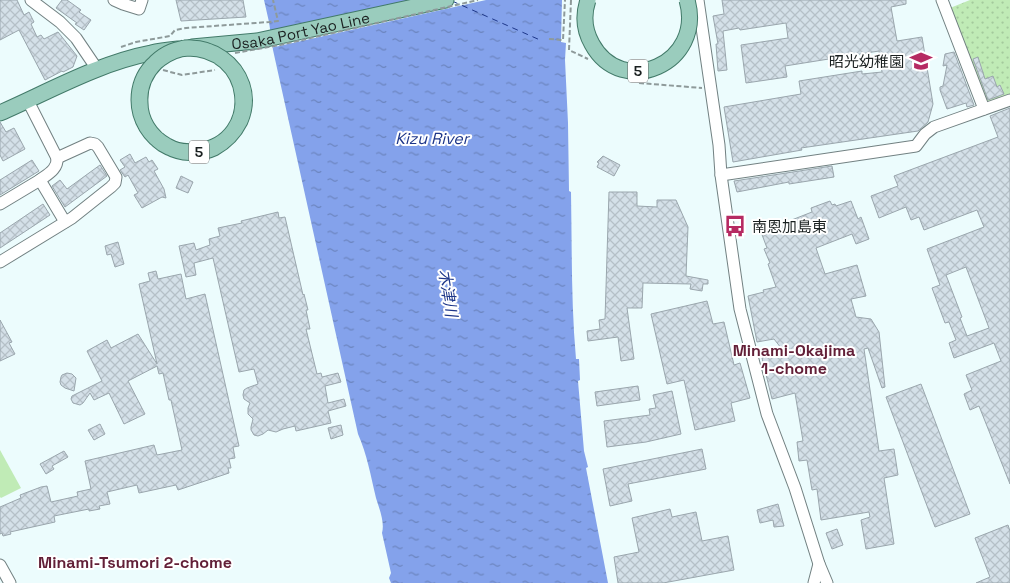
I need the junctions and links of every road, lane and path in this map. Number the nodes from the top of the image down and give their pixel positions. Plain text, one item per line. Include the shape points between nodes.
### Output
1 (31, 0) edge
2 (114, 0) edge
3 (142, 0) edge
4 (273, 0) edge
5 (446, 0) edge
6 (478, 0) edge
7 (565, 0) edge
8 (589, 0) edge
9 (687, 0) edge
10 (698, 0) edge
11 (942, 0) edge
12 (549, 39) dead end
13 (120, 47) dead end
14 (706, 53) junction
15 (230, 54) dead end
16 (165, 65) dead end
17 (97, 69) junction
18 (217, 70) dead end
19 (632, 80) dead end
20 (711, 88) junction
21 (28, 100) junction
22 (1010, 100) edge
23 (984, 109) junction
24 (0, 113) edge
25 (57, 158) junction
26 (721, 175) junction
27 (40, 180) junction
28 (0, 204) edge
29 (65, 222) junction
30 (0, 262) edge
31 (819, 564) junction
32 (0, 565) edge
33 (10, 583) edge
34 (814, 583) edge
35 (827, 583) edge

1 - 17 street via 76,38
2 - 3 street via 139,9
4 - 13 path via 278,21 186,28 175,30 170,36
5 - 17 main road, 5, bridge via 257,42 184,48 176,50 166,54 151,66 142,82 139,94 139,102 142,119 151,134 157,140 165,145 180,152 198,152 210,150 217,146 227,139 235,130 242,114 244,93 240,80 234,70 224,59 215,54 200,48 176,50 154,64 143,82 140,107 152,134 158,140 166,146 181,151 196,152 206,150 218,145 241,116 242,88 236,74 227,62 215,54 206,50 200,48 184,48 152,52
6 - 15 path, bridge
7 - 12 path via 563,40
8 - 9 main road, 5, bridge via 587,31 594,46 613,64 635,70 661,65 680,48 689,23
9 - 14 street
10 - 14 street
11 - 23 street
14 - 20 street
16 - 18 path via 159,71 182,76
17 - 21 main road, 5
19 - 20 path via 641,84
20 - 26 street
21 - 24 main road, 5
21 - 25 street
22 - 23 street
23 - 26 street via 934,127 916,146
25 - 27 street via 54,168
25 - 29 street via 92,143 98,147 116,177 111,187
26 - 31 street via 740,309 767,414
27 - 28 street
27 - 29 street
29 - 30 street
31 - 34 street
31 - 35 street
32 - 33 street

